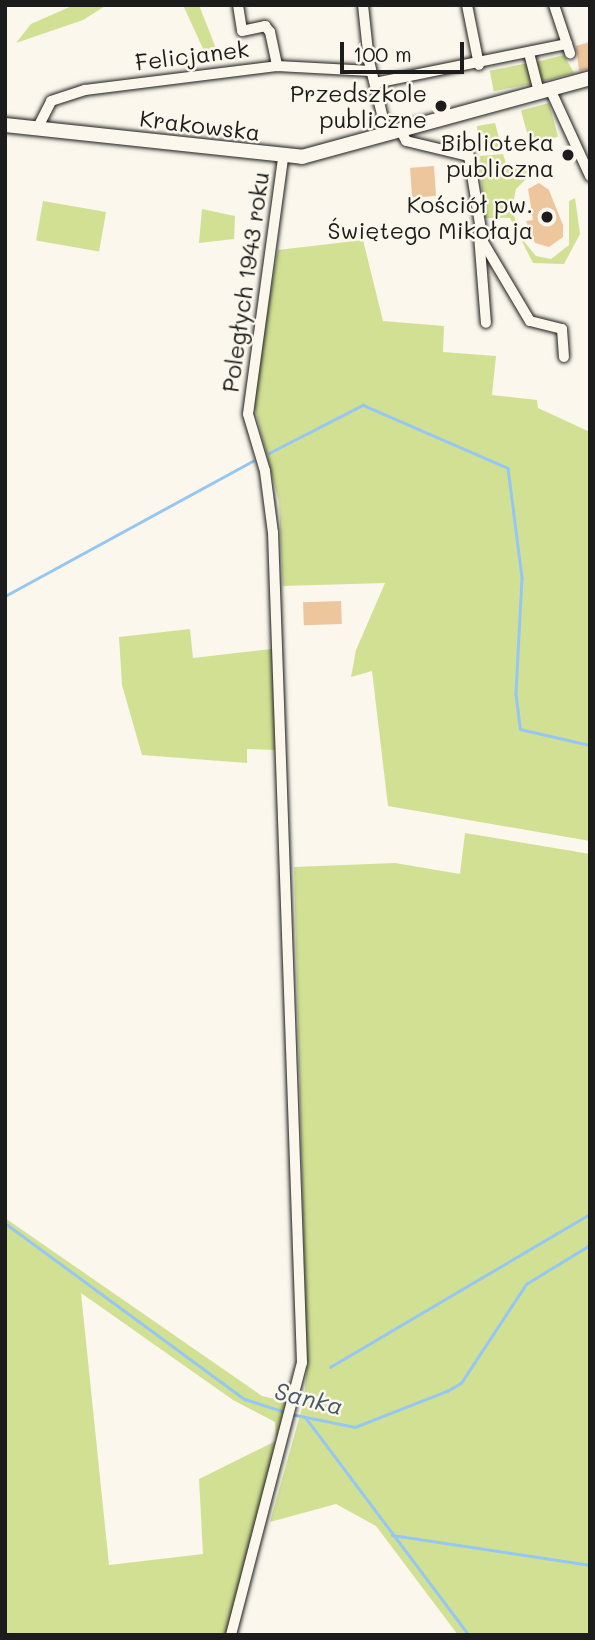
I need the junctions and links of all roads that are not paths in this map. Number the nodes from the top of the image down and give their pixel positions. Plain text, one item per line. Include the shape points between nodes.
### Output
1 (238, 5) edge
2 (363, 5) edge
3 (467, 5) edge
4 (554, 5) edge
5 (528, 53) junction
6 (479, 65) junction
7 (277, 66) junction
8 (371, 71) junction
9 (590, 78) edge
10 (375, 83) junction
11 (545, 90) junction
12 (5, 125) edge
13 (37, 129) junction
14 (394, 133) junction
15 (283, 158) junction
16 (590, 176) edge
17 (479, 232) junction
18 (486, 323) dead end
19 (565, 357) dead end
20 (231, 1635) edge

1 - 7 street via 242,31 265,26 270,32
2 - 8 street
3 - 6 street
4 - 5 street via 569,49
5 - 6 street
5 - 11 street
6 - 10 street
7 - 8 street, Felicjanek
7 - 13 street, Felicjanek via 61,95 43,111
8 - 10 street
9 - 11 main road, Krakowska
10 - 14 street
11 - 14 main road, Krakowska
11 - 16 street
12 - 13 main road, Krakowska
13 - 15 main road, Krakowska
14 - 15 main road, Krakowska via 319,155
14 - 17 street via 406,141 469,156
15 - 20 street, Poległych 1943 roku via 248,399 270,499 302,1363
17 - 18 street
17 - 19 street via 530,321 562,329

